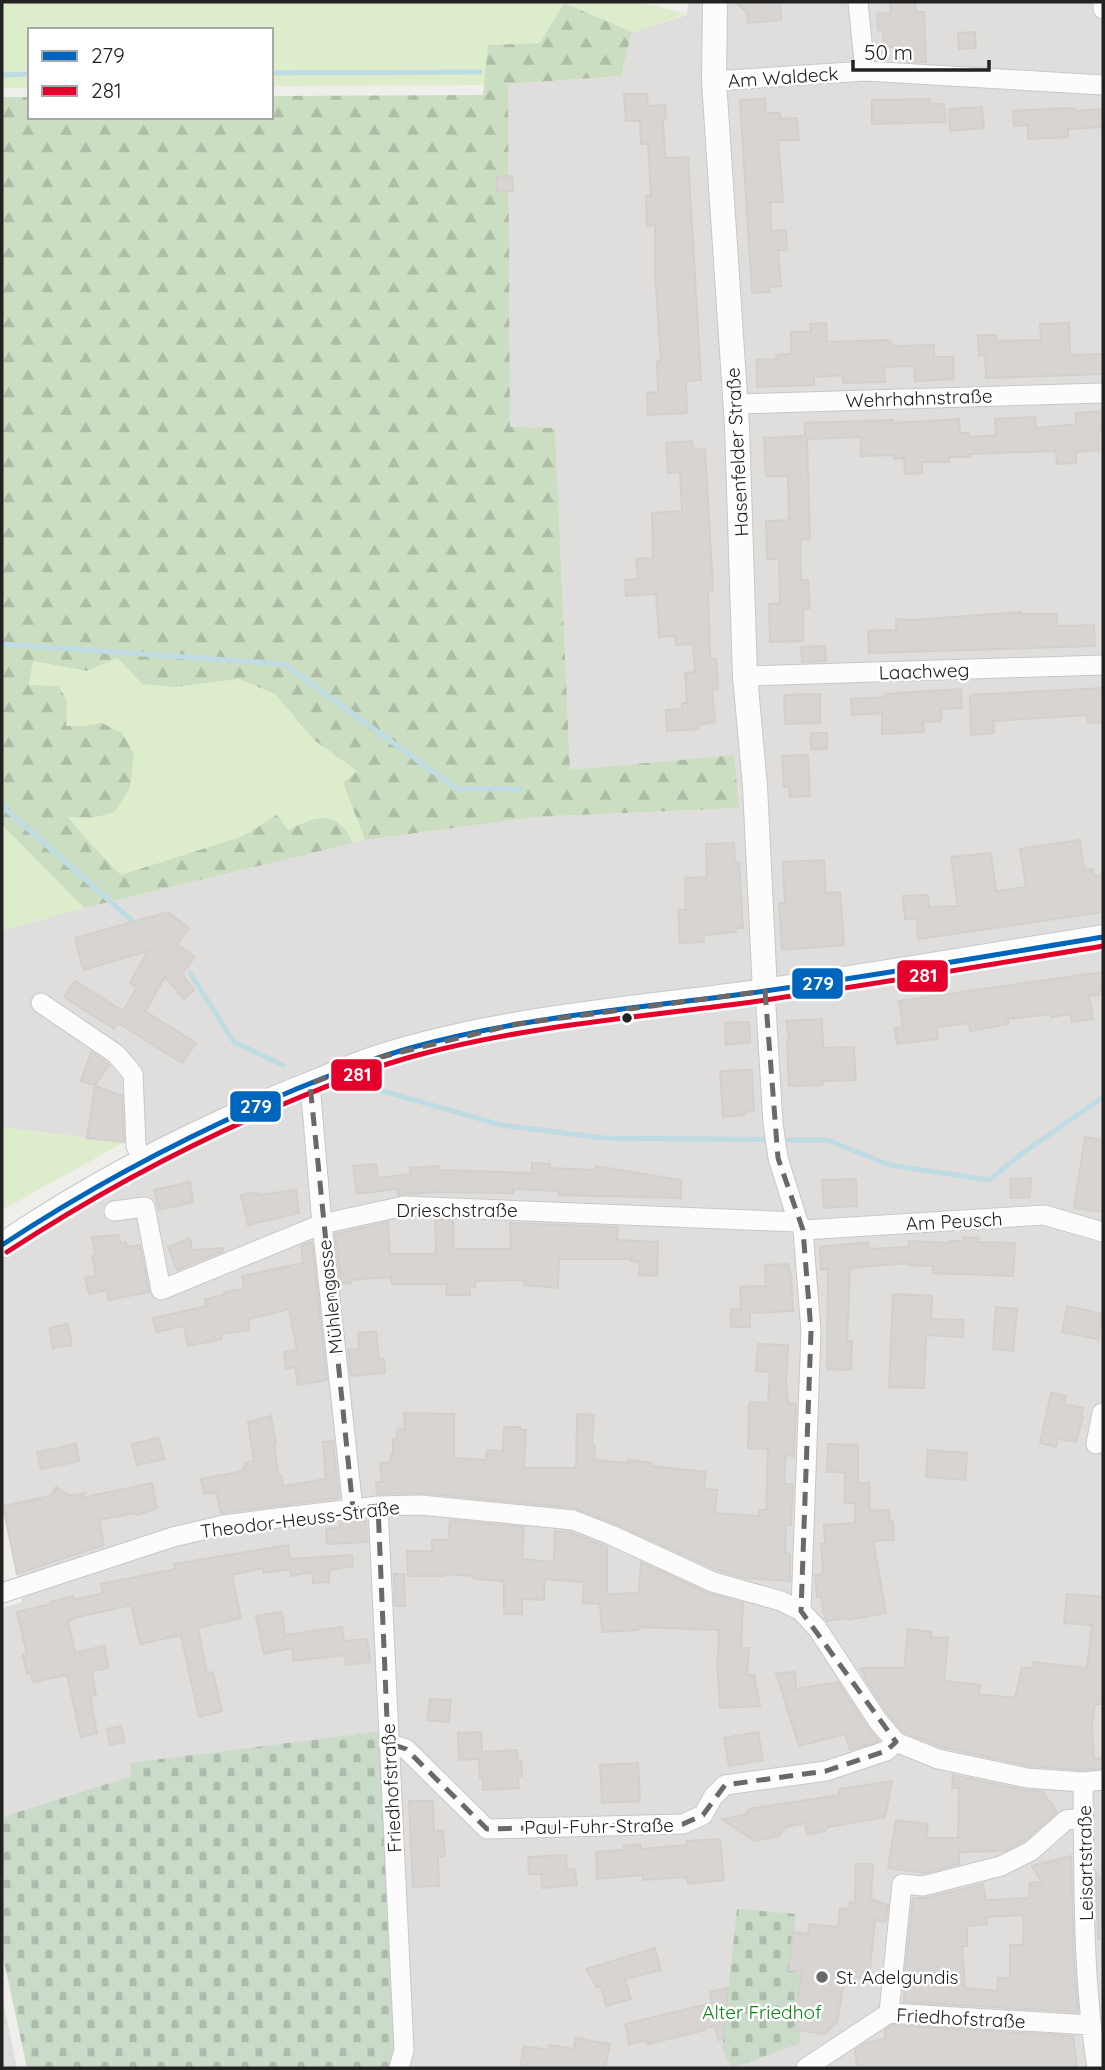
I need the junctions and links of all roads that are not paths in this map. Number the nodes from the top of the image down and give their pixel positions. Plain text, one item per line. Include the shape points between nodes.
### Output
1 (715, 2) edge
2 (858, 2) edge
3 (1103, 2) edge
4 (1103, 9) edge
5 (865, 71) junction
6 (714, 81) junction
7 (1103, 85) edge
8 (1103, 393) edge
9 (735, 404) junction
10 (1103, 665) edge
11 (745, 676) junction
12 (1103, 937) edge
13 (765, 991) junction
14 (41, 1003) dead end
15 (310, 1084) junction
16 (143, 1161) junction
17 (114, 1211) dead end
18 (323, 1224) junction
19 (801, 1226) junction
20 (1103, 1232) edge
21 (2, 1245) edge
22 (1103, 1411) edge
23 (1096, 1444) dead end
24 (378, 1506) junction
25 (353, 1509) junction
26 (2, 1593) edge
27 (801, 1611) junction
28 (388, 1742) junction
29 (896, 1742) junction
30 (1093, 1781) edge
31 (1084, 1818) junction
32 (889, 2013) junction
33 (1090, 2025) junction
34 (399, 2068) edge
35 (806, 2068) edge
36 (1097, 2068) edge

1 - 6 street, Hasenfelder Straße
2 - 5 street
3 - 4 street
5 - 6 street, Am Waldeck
5 - 7 street, Am Waldeck
6 - 9 street, Hasenfelder Straße
8 - 9 street, Wehrhahnstraße
9 - 11 street, Hasenfelder Straße
10 - 11 street, Laachweg
11 - 13 street, Hasenfelder Straße
12 - 13 street
13 - 15 street via 516,1024 369,1060
13 - 19 street, Hasenfelder Straße via 778,1158
14 - 16 street via 116,1054 133,1074 136,1146
15 - 16 street
15 - 18 street, Mühlengasse
16 - 21 street
17 - 18 street, Drieschstraße via 145,1207 161,1290
18 - 19 street, Drieschstraße via 404,1206
18 - 25 street, Mühlengasse
19 - 20 street, Am Peusch via 1044,1215
19 - 27 street, Hasenfelder Straße via 811,1331
22 - 23 street
24 - 25 street, Theodor-Heuss-Straße
24 - 27 street, Theodor-Heuss-Straße via 421,1505 573,1520 713,1582 782,1601
24 - 28 street, Friedhofstraße
25 - 26 street, Theodor-Heuss-Straße via 224,1525 173,1537
27 - 29 street, Theodor-Heuss-Straße
28 - 29 street, Paul-Fuhr-Straße via 406,1749 487,1829 683,1824 703,1815 725,1785 826,1770 886,1751
28 - 34 street, Friedhofstraße via 404,2050
29 - 30 street, Theodor-Heuss-Straße via 938,1759 1027,1778
30 - 31 street, Leisartstraße
31 - 32 street via 1066,1820 1031,1851 1001,1866 923,1886 902,1884
31 - 33 street, Leisartstraße
32 - 33 street, Friedhofstraße
32 - 35 street, Friedhofstraße
33 - 36 street, Leisartstraße

